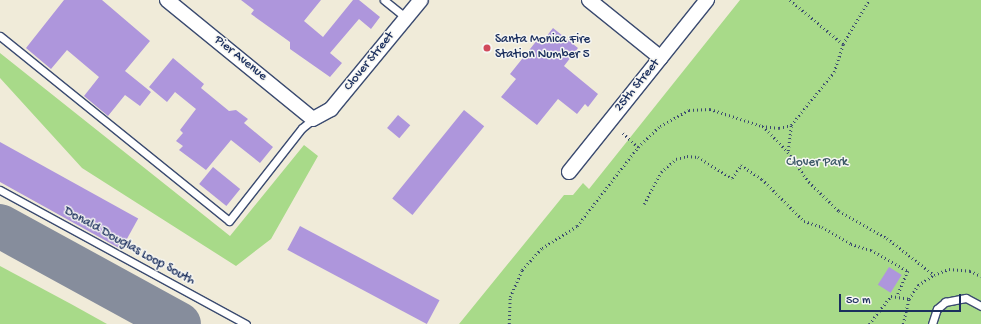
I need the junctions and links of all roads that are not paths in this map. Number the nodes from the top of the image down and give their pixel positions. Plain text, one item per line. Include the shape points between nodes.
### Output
1 (167, 0) edge
2 (384, 0) edge
3 (421, 0) edge
4 (589, 0) edge
5 (707, 0) edge
6 (406, 18) junction
7 (0, 36) edge
8 (661, 58) junction
9 (313, 119) junction
10 (570, 172) dead end
11 (0, 190) edge
12 (981, 306) edge
13 (246, 324) edge
14 (932, 324) edge

1 - 9 street, Pier Avenue
2 - 6 lane
3 - 6 street, Clover Street
4 - 8 street
5 - 8 street, 25th Street
6 - 9 street, Clover Street via 331,109
7 - 9 lane via 229,221 302,128
8 - 10 street, 25th Street
11 - 13 lane, Donald Douglas Loop South
12 - 14 lane via 966,298 945,302 937,308

